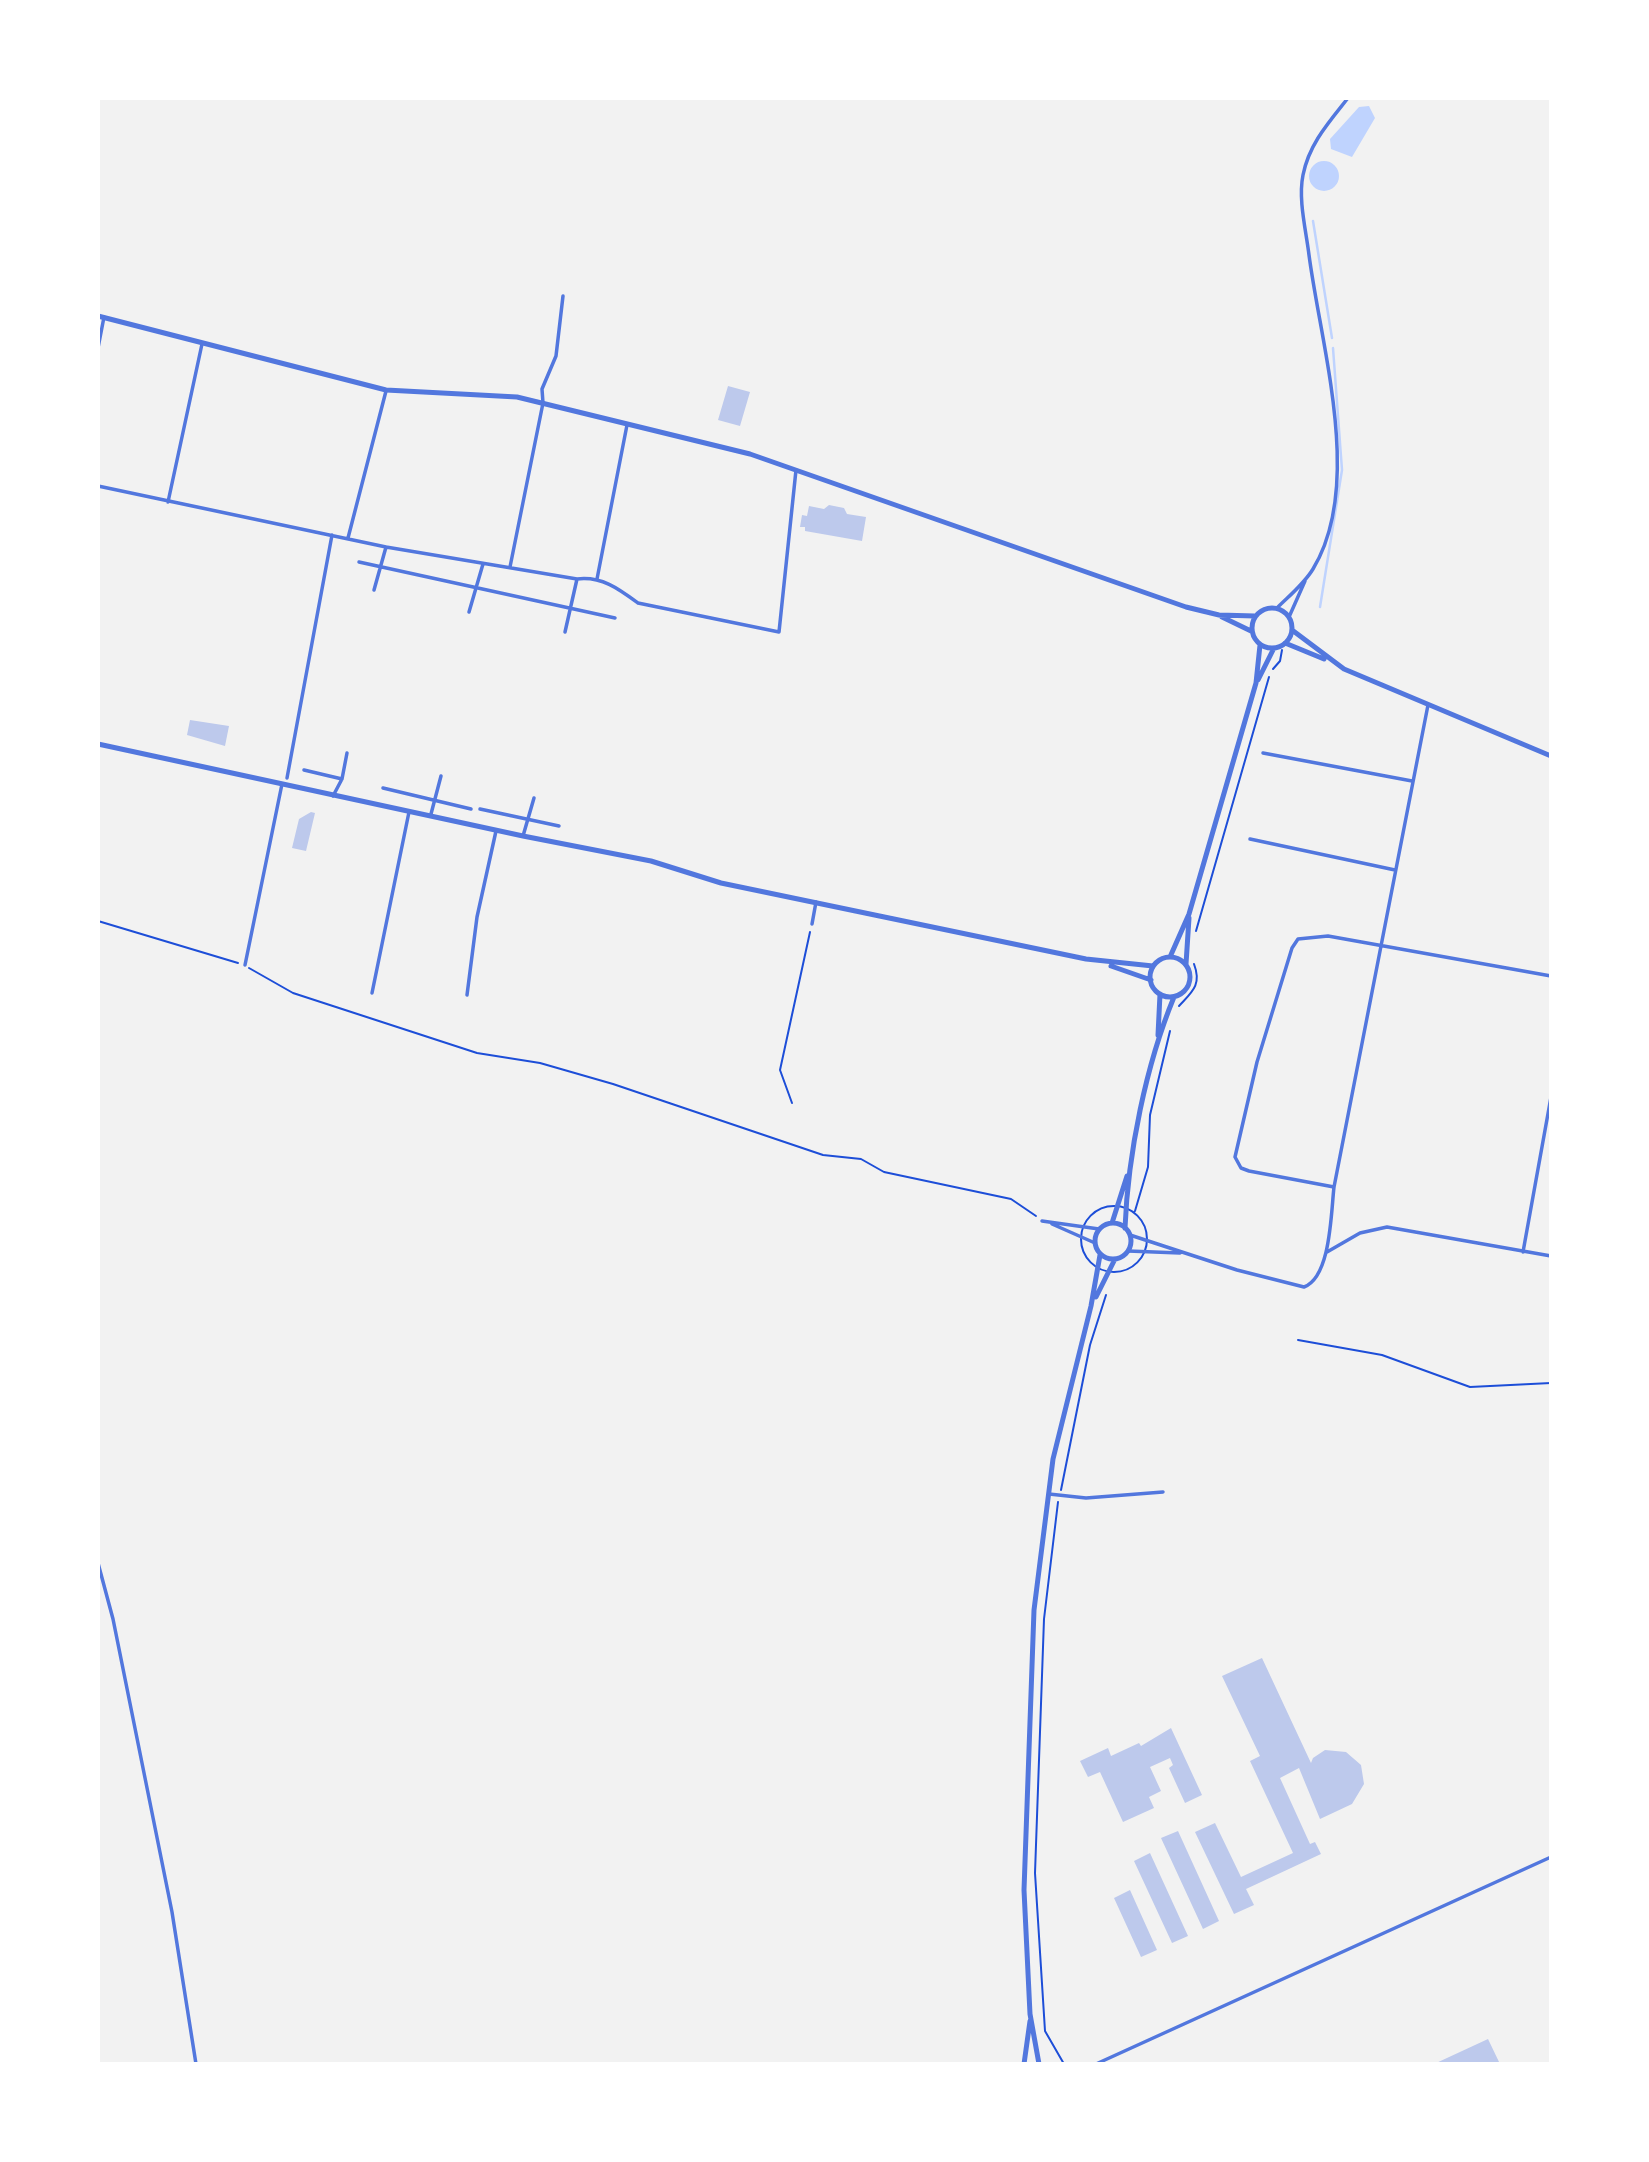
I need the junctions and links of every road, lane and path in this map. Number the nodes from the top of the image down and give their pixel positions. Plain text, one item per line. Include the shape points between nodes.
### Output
1 (1348, 98) edge
2 (564, 296) dead end
3 (101, 317) edge
4 (203, 342) junction
5 (98, 348) edge
6 (386, 390) junction
7 (543, 403) junction
8 (627, 425) junction
9 (797, 468) junction
10 (98, 486) edge
11 (168, 502) junction
12 (332, 535) junction
13 (348, 538) junction
14 (386, 547) junction
15 (359, 562) dead end
16 (483, 564) junction
17 (379, 566) junction
18 (510, 568) junction
19 (577, 579) junction
20 (597, 579) junction
21 (1306, 579) junction
22 (475, 588) junction
23 (374, 590) dead end
24 (1277, 608) junction
25 (571, 609) junction
26 (469, 612) dead end
27 (1219, 615) junction
28 (1255, 616) junction
29 (1289, 617) junction
30 (615, 618) dead end
31 (1251, 631) junction
32 (1292, 631) junction
33 (565, 632) dead end
34 (1261, 645) junction
35 (1283, 645) junction
36 (1275, 648) junction
37 (1330, 661) junction
38 (1256, 683) junction
39 (1428, 704) junction
40 (98, 744) edge
41 (347, 753) dead end
42 (1263, 753) dead end
43 (1551, 756) edge
44 (304, 770) dead end
45 (441, 776) dead end
46 (287, 778) dead end
47 (342, 779) junction
48 (1412, 781) junction
49 (282, 784) junction
50 (383, 788) dead end
51 (333, 796) junction
52 (534, 798) dead end
53 (436, 800) junction
54 (471, 809) dead end
55 (480, 809) dead end
56 (409, 812) junction
57 (431, 814) junction
58 (529, 820) junction
59 (559, 826) dead end
60 (497, 829) junction
61 (523, 836) junction
62 (1250, 839) dead end
63 (1395, 870) junction
64 (816, 902) junction
65 (1189, 915) junction
66 (98, 921) edge
67 (812, 924) joint
68 (1194, 940) dead end
69 (1380, 945) junction
70 (1170, 957) junction
71 (1193, 957) dead end
72 (1100, 962) junction
73 (1186, 964) junction
74 (246, 965) junction
75 (1153, 966) junction
76 (1551, 976) edge
77 (1151, 980) junction
78 (372, 993) dead end
79 (1160, 994) junction
80 (467, 995) dead end
81 (1174, 997) junction
82 (1176, 1011) dead end
83 (1171, 1029) dead end
84 (1157, 1042) junction
85 (1551, 1097) edge
86 (792, 1103) dead end
87 (1130, 1167) junction
88 (1334, 1187) junction
89 (1116, 1205) junction
90 (1125, 1208) junction
91 (1135, 1211) junction
92 (1044, 1221) junction
93 (1112, 1223) junction
94 (1084, 1226) junction
95 (1125, 1228) junction
96 (1100, 1229) junction
97 (1130, 1235) junction
98 (1082, 1236) junction
99 (1146, 1241) junction
100 (1095, 1243) junction
101 (1128, 1251) junction
102 (1145, 1251) junction
103 (1327, 1252) junction
104 (1523, 1252) junction
105 (1185, 1254) junction
106 (1101, 1255) junction
107 (1551, 1256) edge
108 (1115, 1259) junction
109 (1099, 1269) junction
110 (1111, 1275) junction
111 (1108, 1289) dead end
112 (1091, 1306) junction
113 (1298, 1340) dead end
114 (1551, 1383) edge
115 (1061, 1490) dead end
116 (1163, 1492) dead end
117 (1047, 1494) junction
118 (1058, 1501) dead end
119 (98, 1563) edge
120 (1551, 1857) edge
121 (1030, 2014) junction
122 (196, 2064) edge
123 (1025, 2064) edge
124 (1039, 2064) edge
125 (1064, 2064) edge
126 (1096, 2064) edge

1 - 21 street via 1313,144 1302,177 1339,467 1321,552
2 - 7 street via 556,356 542,389
3 - 4 street
3 - 5 street
4 - 6 street
4 - 11 street
6 - 7 street via 498,395
6 - 13 street
7 - 8 street
7 - 18 street
8 - 9 street
8 - 20 street
9 - 20 street via 779,632 638,603
9 - 27 street
10 - 11 street
11 - 12 street
12 - 13 street
12 - 46 street
13 - 14 street
14 - 16 street
14 - 17 street
15 - 17 street
16 - 18 street
16 - 22 street
17 - 22 street
17 - 23 street
18 - 19 street
19 - 20 street
19 - 25 street
21 - 24 street
21 - 29 street
22 - 25 street
22 - 26 street
24 - 28 street
24 - 29 street
25 - 30 street
25 - 33 street
27 - 28 street
27 - 31 street
28 - 31 street
29 - 32 street
31 - 34 street
32 - 35 street
32 - 37 street
34 - 36 street
34 - 38 street
35 - 36 street
35 - 37 street
35 - 68 path via 1282,658 1269,676 1256,718
36 - 38 street
37 - 39 street
38 - 65 street
39 - 43 street
39 - 48 street
40 - 49 street
41 - 47 street
42 - 48 street
44 - 47 street
45 - 53 street
47 - 51 street
48 - 63 street
49 - 51 street
49 - 74 street
50 - 53 street
51 - 56 street
52 - 58 street
53 - 54 street
53 - 57 street
55 - 58 street
56 - 57 street
56 - 78 street
57 - 60 street
58 - 59 street
58 - 61 street
60 - 61 street
60 - 80 street via 477,917
61 - 64 street via 651,860 721,883
62 - 63 street
63 - 69 street
64 - 67 street
64 - 72 street
65 - 70 street
65 - 73 street
66 - 74 path
67 - 86 path via 780,1070
69 - 76 street
69 - 88 street
69 - 88 street via 1328,936 1298,939 1257,1062 1236,1150 1236,1162 1249,1171
70 - 73 street
70 - 75 street
71 - 82 path via 1196,986
72 - 75 street
72 - 77 street
73 - 81 street via 1190,983
74 - 92 path via 293,993 477,1053 540,1063 613,1084 810,1151 861,1159 884,1172 1011,1199
75 - 77 street
77 - 79 street
79 - 81 street
79 - 84 street
81 - 84 street
83 - 91 path via 1150,1115 1148,1167
84 - 87 street
85 - 104 street
87 - 89 street
87 - 90 street
88 - 103 street
89 - 90 path
89 - 93 street
89 - 94 path via 1086,1219
90 - 91 path
90 - 95 street
91 - 99 path
92 - 94 street
92 - 98 street
93 - 95 street
93 - 96 street
94 - 96 street
94 - 98 path
95 - 97 street
96 - 100 street
97 - 99 street
97 - 101 street
98 - 100 street
98 - 109 path via 1090,1264
99 - 102 path
99 - 105 street
100 - 106 street
101 - 102 street
101 - 108 street
102 - 105 street
102 - 110 path via 1141,1259
103 - 104 street via 1360,1233 1387,1227
103 - 105 street via 1315,1280 1304,1287
104 - 107 street
106 - 108 street
106 - 109 street
108 - 110 street
109 - 110 path
109 - 112 street
110 - 112 street
111 - 115 path via 1090,1345
112 - 117 street via 1060,1423
113 - 114 path via 1382,1355 1470,1387
116 - 117 street via 1086,1498
117 - 121 street via 1034,1610 1025,1838
118 - 125 path via 1044,1619 1035,1873 1045,2031
119 - 122 street via 172,1912
120 - 126 street
121 - 123 street
121 - 124 street
123 - 124 street

